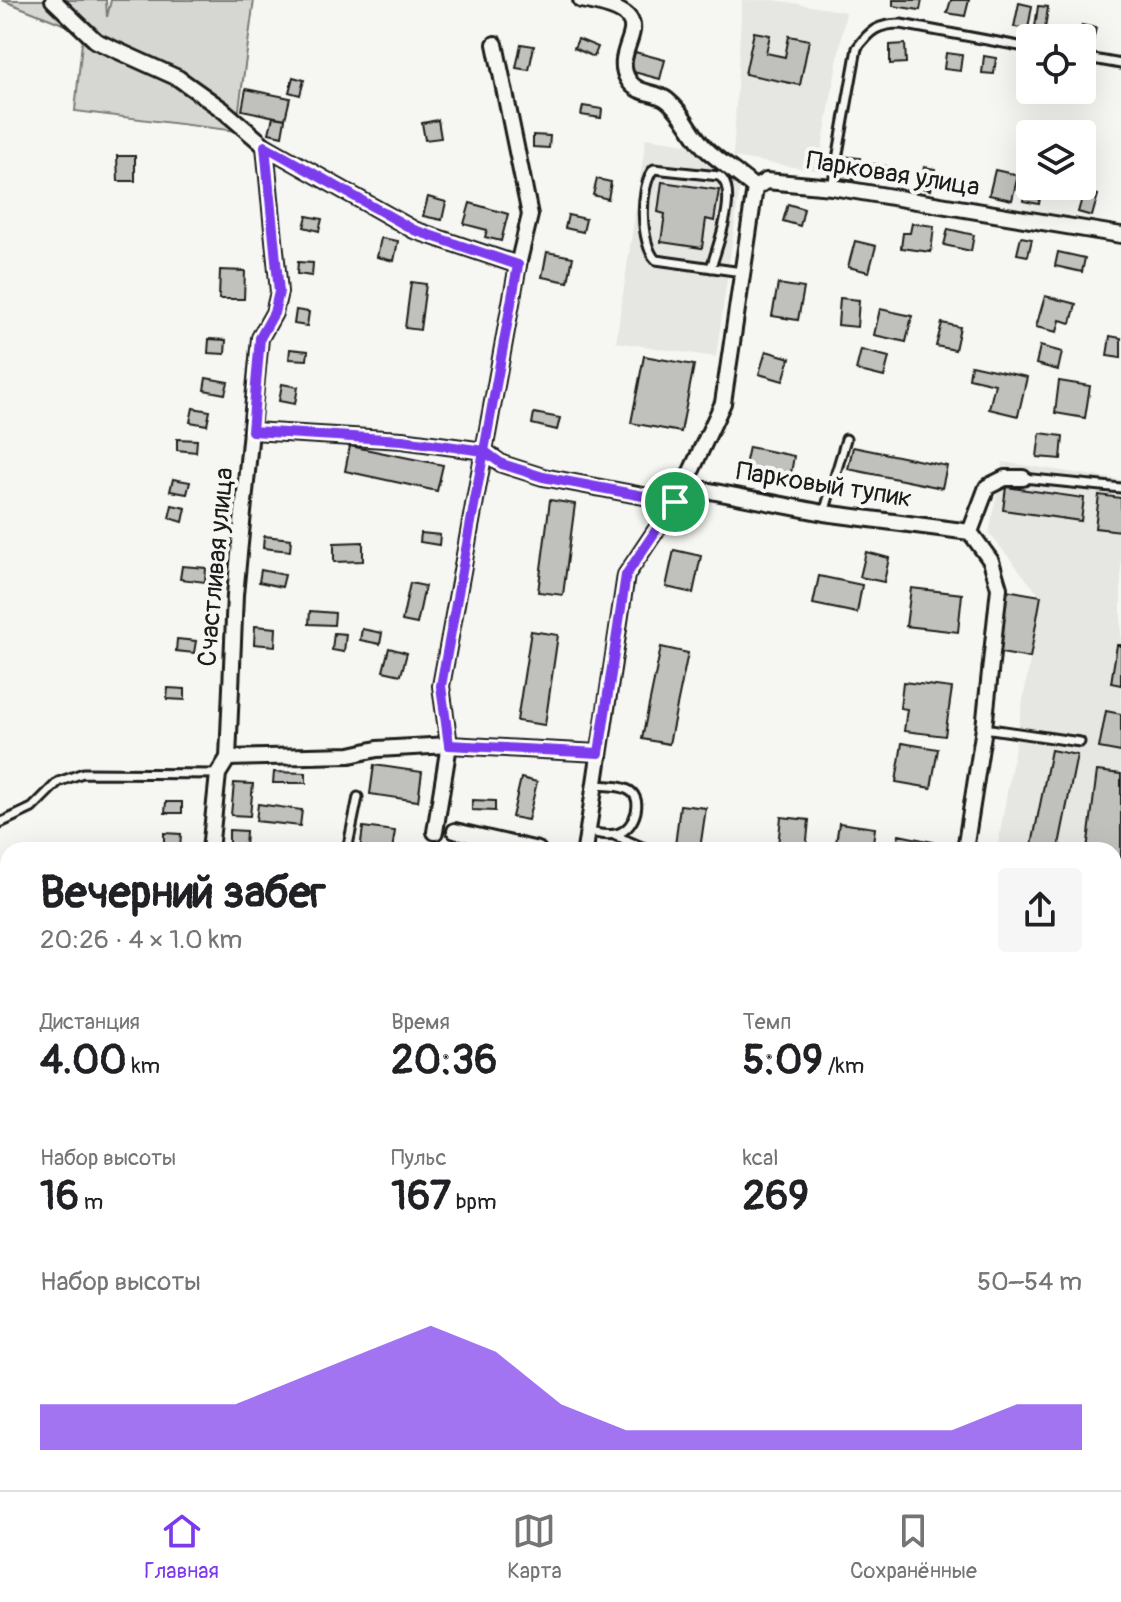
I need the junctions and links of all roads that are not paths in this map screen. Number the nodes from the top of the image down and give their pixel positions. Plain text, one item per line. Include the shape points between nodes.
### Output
1 (53, 0) edge
2 (581, 0) edge
3 (495, 44) dead end
4 (1016, 45) edge
5 (1096, 60) edge
6 (1121, 64) edge
7 (265, 146) junction
8 (832, 187) junction
9 (755, 188) junction
10 (1121, 235) edge
11 (518, 265) junction
12 (711, 268) junction
13 (742, 272) junction
14 (252, 431) junction
15 (846, 439) dead end
16 (484, 451) junction
17 (1023, 478) joint
18 (1121, 488) edge
19 (677, 498) junction
20 (824, 513) junction
21 (970, 532) junction
22 (984, 728) junction
23 (1080, 742) dead end
24 (449, 745) junction
25 (599, 753) junction
26 (228, 758) junction
27 (218, 774) junction
28 (594, 785) junction
29 (358, 797) dead end
30 (0, 823) edge
31 (455, 831) dead end
32 (435, 832) dead end
33 (588, 832) junction
34 (614, 835) junction
35 (211, 842) edge
36 (349, 842) edge
37 (503, 842) edge
38 (586, 842) edge
39 (630, 842) edge
40 (966, 842) edge

1 - 7 street via 96,41 178,78
2 - 9 street via 626,13 632,27 627,79 636,89 664,98 706,149
3 - 11 street via 530,215
4 - 8 lane via 901,24 870,30 857,48
5 - 6 lane
7 - 11 street via 414,230
7 - 14 street, Счастливая улица via 279,292 260,338
8 - 9 street, Парковая улица via 766,181
8 - 10 street, Парковая улица
9 - 13 street
11 - 16 street
12 - 12 lane via 724,225 726,182 719,176 654,169 644,207 648,250 656,260
12 - 13 lane
13 - 19 street via 723,403
14 - 16 street, Парковый тупик
14 - 26 street, Счастливая улица via 235,595
15 - 20 lane
16 - 19 street, Парковый тупик via 502,464 543,477
16 - 24 street via 441,686
17 - 18 lane
17 - 21 street via 1005,478 987,487
19 - 20 street, Парковый тупик via 705,490
19 - 25 street via 626,575
20 - 21 street, Парковый тупик
21 - 22 street via 991,561 999,588
22 - 23 lane
22 - 40 street
24 - 25 street
24 - 26 street via 350,755
24 - 32 street
25 - 28 street
26 - 27 street, Счастливая улица
27 - 30 lane via 83,773 58,782 32,808
27 - 35 street, Счастливая улица
28 - 33 street
28 - 34 lane via 625,789 636,799 631,826
29 - 36 lane
31 - 37 street
33 - 34 lane
33 - 38 street
34 - 39 lane

